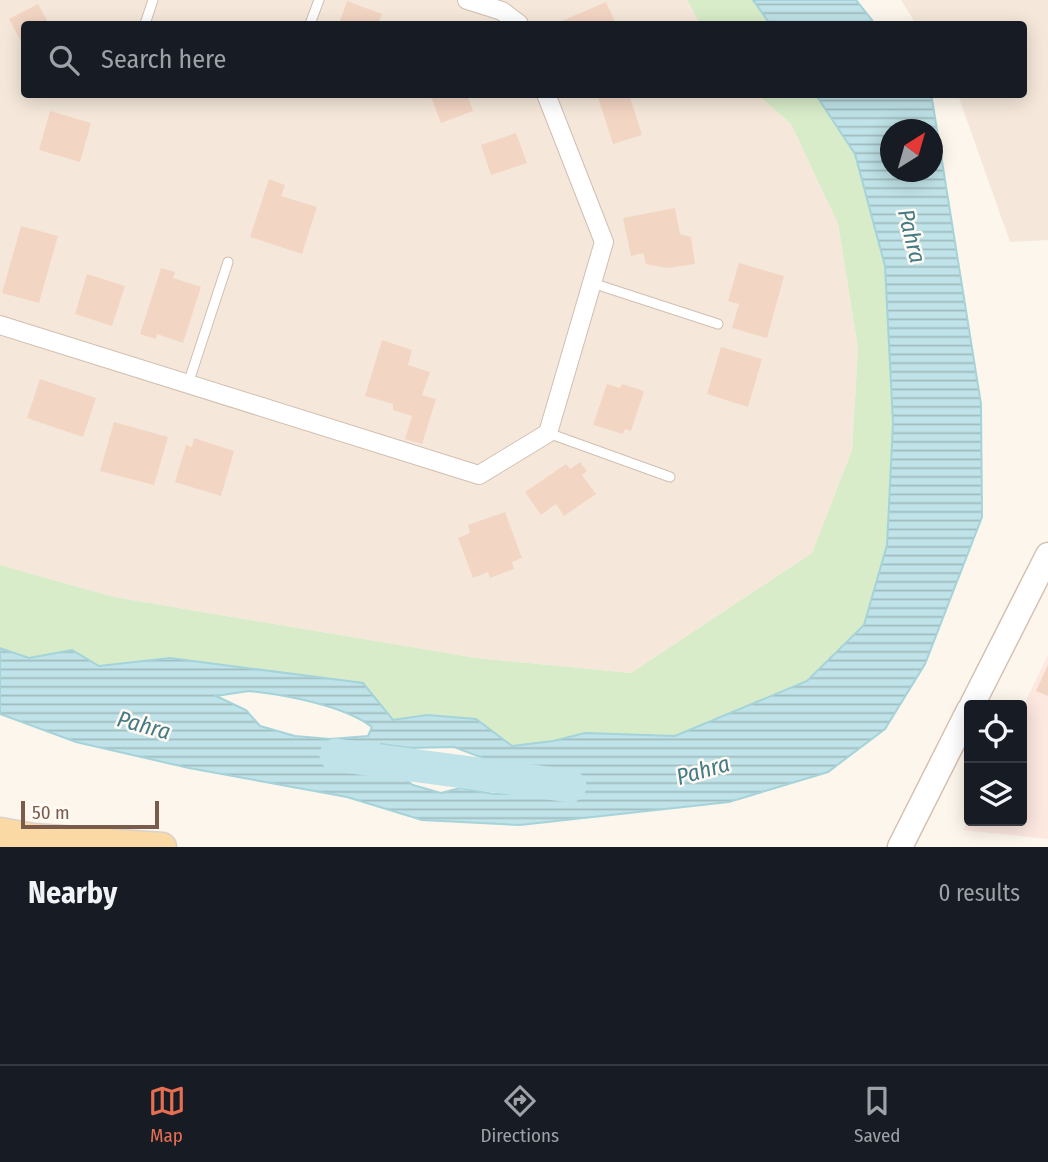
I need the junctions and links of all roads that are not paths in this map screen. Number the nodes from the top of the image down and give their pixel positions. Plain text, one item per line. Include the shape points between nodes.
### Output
1 (153, 0) edge
2 (319, 0) edge
3 (479, 2) edge
4 (146, 21) edge
5 (311, 21) edge
6 (515, 21) edge
7 (549, 98) edge
8 (228, 262) dead end
9 (592, 283) junction
10 (718, 324) dead end
11 (0, 325) edge
12 (188, 384) junction
13 (548, 433) junction
14 (670, 477) dead end
15 (1048, 555) edge
16 (975, 700) edge
17 (964, 720) edge
18 (0, 832) edge
19 (162, 847) edge
20 (900, 847) edge

1 - 4 lane
2 - 5 lane
3 - 6 street
7 - 9 street via 604,242
8 - 12 lane
9 - 10 lane
9 - 13 street
11 - 12 street
12 - 13 street via 479,475
13 - 14 lane
15 - 16 main road
17 - 20 main road
18 - 19 main road

